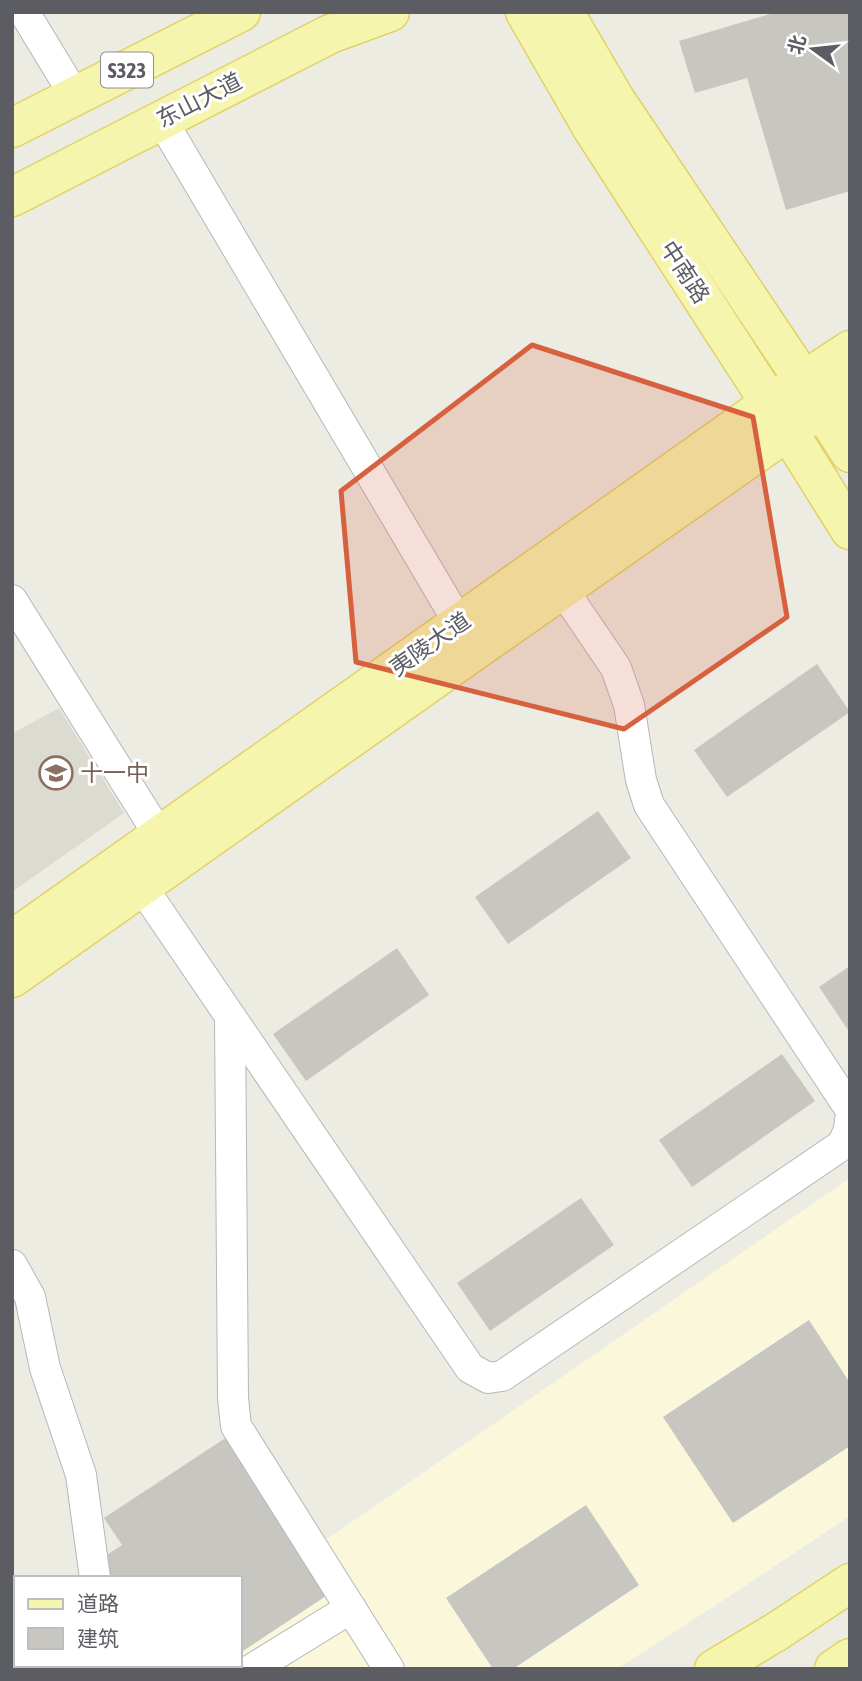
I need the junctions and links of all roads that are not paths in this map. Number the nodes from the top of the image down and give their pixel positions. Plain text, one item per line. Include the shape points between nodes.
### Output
1 (24, 12) edge
2 (242, 12) edge
3 (390, 12) edge
4 (525, 12) edge
5 (564, 12) edge
6 (75, 96) junction
7 (161, 119) junction
8 (12, 128) edge
9 (12, 197) edge
10 (850, 350) edge
11 (826, 393) edge
12 (779, 417) junction
13 (850, 453) edge
14 (850, 530) edge
15 (563, 590) junction
16 (12, 600) edge
17 (459, 623) junction
18 (159, 835) junction
19 (142, 887) junction
20 (12, 940) edge
21 (12, 978) edge
22 (230, 1018) junction
23 (850, 1109) edge
24 (850, 1120) edge
25 (12, 1265) edge
26 (95, 1576) edge
27 (850, 1583) edge
28 (351, 1608) junction
29 (850, 1658) edge
30 (253, 1669) edge
31 (389, 1669) edge
32 (714, 1669) edge
33 (834, 1669) edge

1 - 6 street
2 - 6 main road, S323
3 - 7 main road, 东山大道 via 330,34
4 - 12 main road, 中南路 via 592,128
5 - 11 main road, 中南路 via 615,99
6 - 8 main road, S323
7 - 9 main road, 东山大道
7 - 17 street
10 - 11 main road, 夷陵大道
11 - 12 main road, 夷陵大道
11 - 13 main road, 中南路
12 - 14 main road, 中南路
12 - 15 main road, 夷陵大道
12 - 17 main road, 夷陵大道
15 - 19 main road, 夷陵大道
15 - 23 street via 616,668 629,705 649,805
16 - 18 street
17 - 18 main road, 夷陵大道
18 - 20 main road, 夷陵大道
19 - 21 main road, 夷陵大道
19 - 22 street
22 - 24 street via 470,1368 488,1378 502,1376 842,1145
22 - 28 street via 236,1426
25 - 26 street via 30,1297 45,1368 81,1475
27 - 32 main road
28 - 30 street
28 - 31 street
29 - 33 main road

